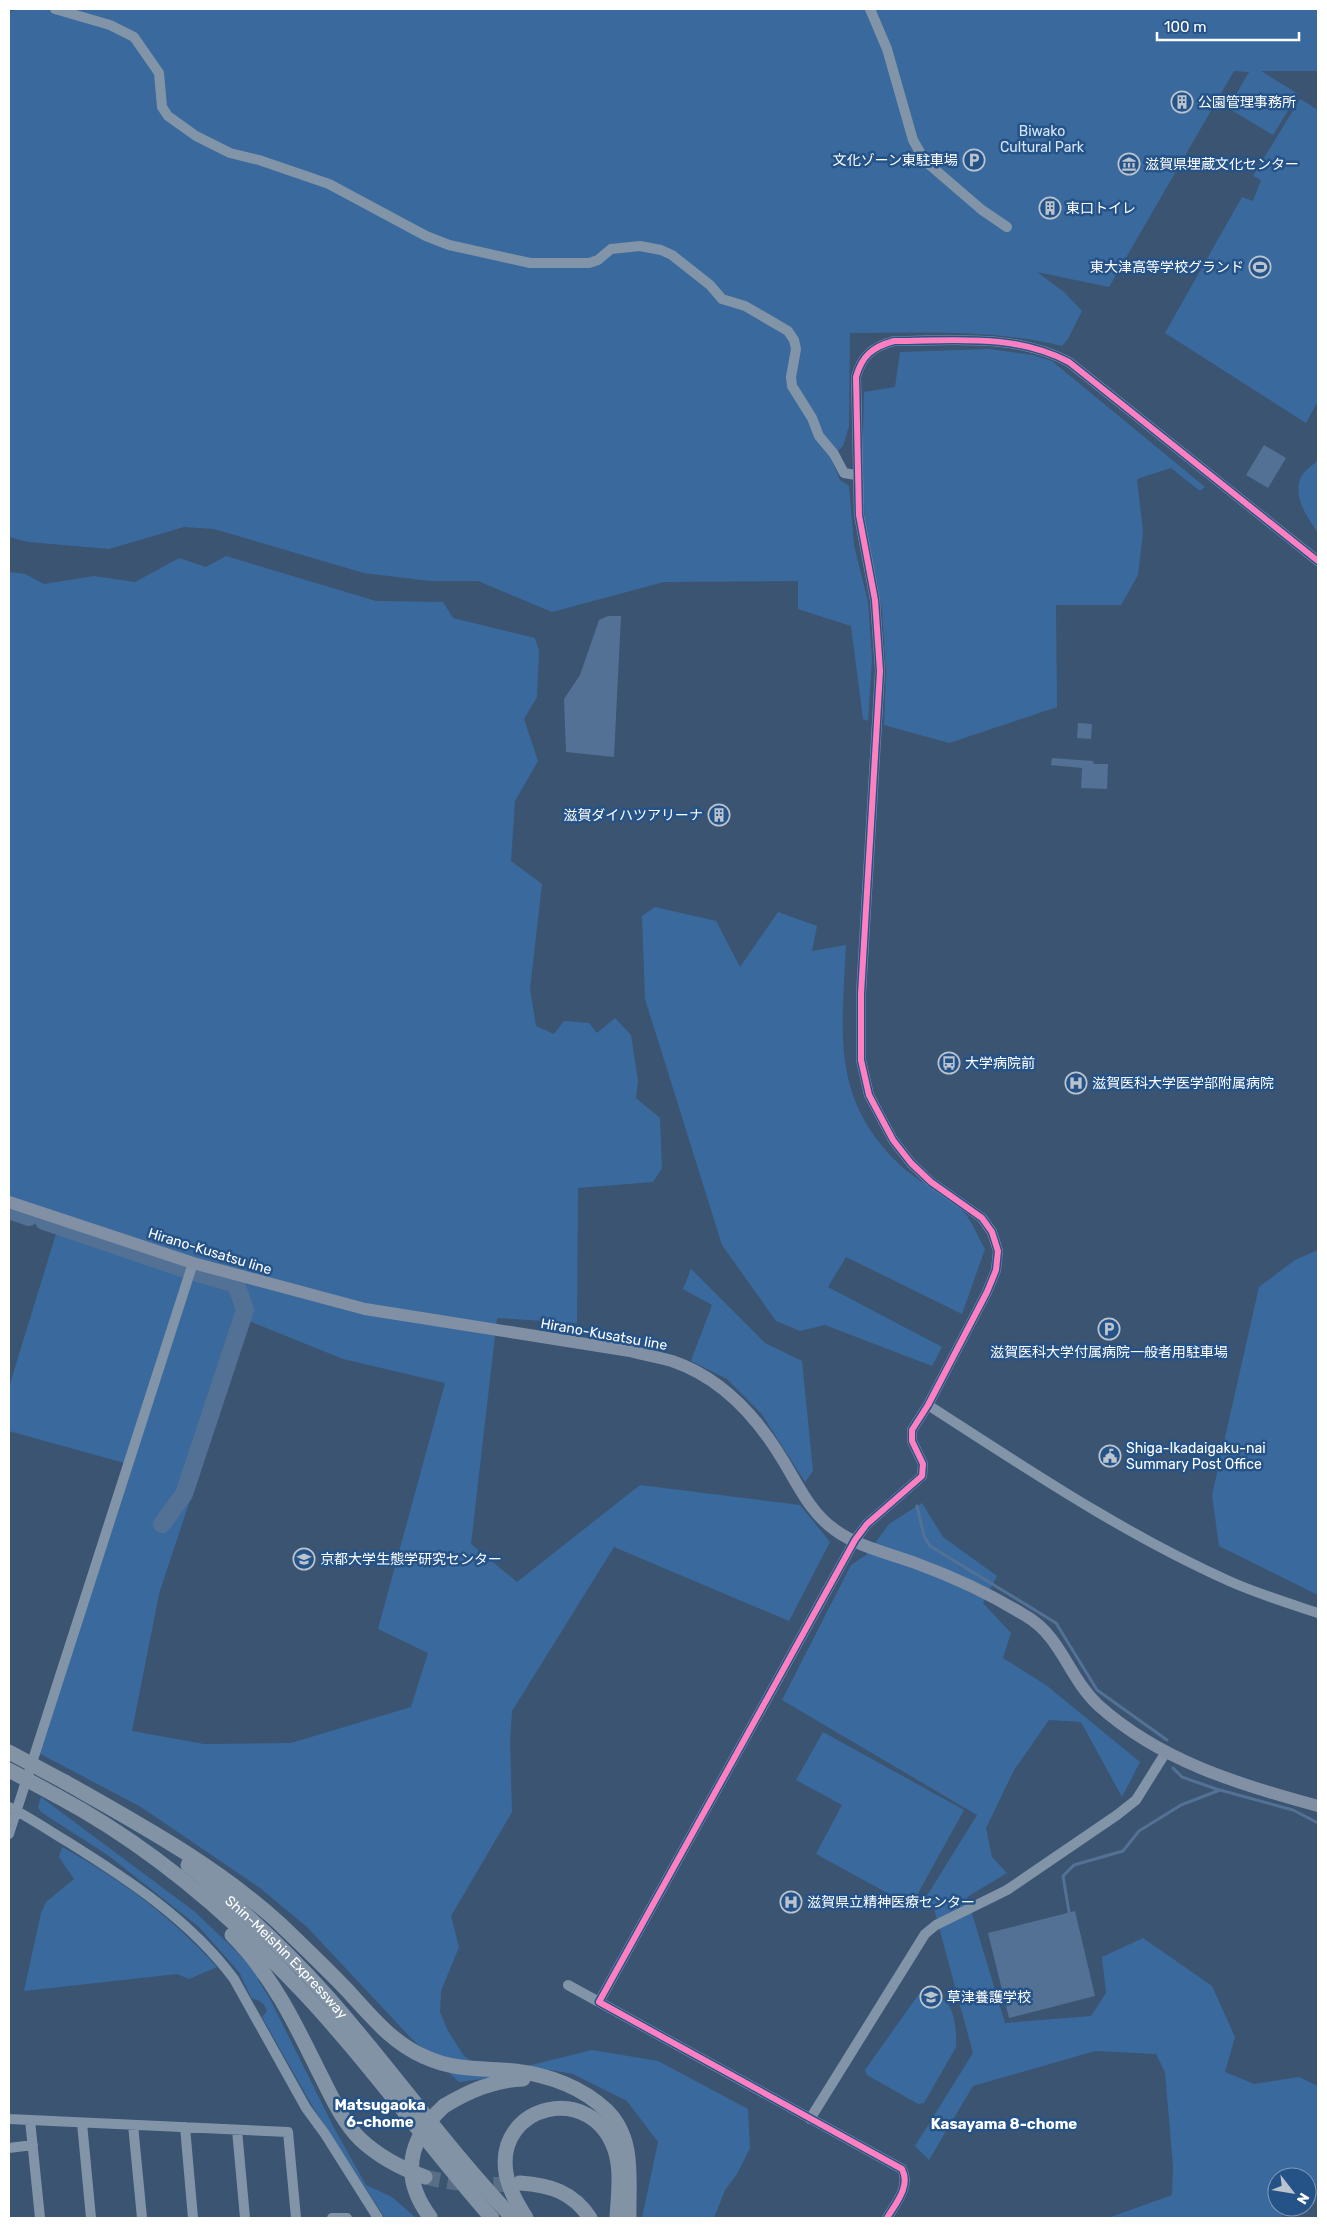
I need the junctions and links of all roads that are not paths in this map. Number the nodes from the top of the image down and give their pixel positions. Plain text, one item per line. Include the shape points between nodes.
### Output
1 (55, 9) edge
2 (870, 9) edge
3 (1006, 227) dead end
4 (856, 475) junction
5 (1318, 561) edge
6 (9, 1202) edge
7 (193, 1262) junction
8 (928, 1405) junction
9 (855, 1540) junction
10 (1318, 1612) edge
11 (9, 1752) edge
12 (1166, 1752) junction
13 (9, 1770) edge
14 (65, 1782) junction
15 (57, 1796) junction
16 (1318, 1806) edge
17 (13, 1809) edge
18 (9, 1834) edge
19 (568, 1985) dead end
20 (599, 2002) junction
21 (557, 2081) junction
22 (810, 2118) junction
23 (9, 2119) edge
24 (30, 2120) junction
25 (82, 2123) junction
26 (133, 2125) junction
27 (185, 2127) junction
28 (237, 2130) junction
29 (33, 2145) junction
30 (9, 2148) edge
31 (425, 2177) tunnel mouth
32 (520, 2183) tunnel mouth
33 (431, 2217) edge
34 (40, 2218) edge
35 (91, 2218) edge
36 (142, 2218) edge
37 (193, 2218) edge
38 (245, 2218) edge
39 (296, 2218) edge
40 (332, 2218) edge
41 (347, 2218) edge
42 (378, 2218) edge
43 (492, 2218) edge
44 (514, 2218) edge
45 (526, 2218) edge
46 (590, 2218) edge
47 (617, 2218) edge
48 (628, 2218) edge
49 (887, 2218) edge

1 - 4 street via 110,25 134,37 159,73 162,106 168,116 196,136 230,153 329,184 433,239 530,263 589,263 611,249 624,247 661,250 672,255 722,298 746,306 788,331 796,349 792,386 844,473
2 - 3 street via 887,49 913,140 925,161
4 - 5 street via 856,377 860,362 868,352 894,341 1007,341 1030,345 1069,362
4 - 8 street via 859,515 874,600 880,671 860,1060 869,1096 893,1140 931,1182 982,1218 992,1232 998,1251 996,1270 987,1292
6 - 7 main road, Hirano-Kusatsu line
7 - 9 main road, Hirano-Kusatsu line via 365,1309 630,1351 672,1361 706,1377 754,1417 814,1512 836,1531
7 - 17 street
8 - 9 street via 912,1430 912,1441 923,1464 922,1476 867,1524
8 - 10 street via 1042,1480 1167,1550 1230,1581
9 - 12 main road, Hirano-Kusatsu line via 975,1588 1028,1617 1054,1641 1082,1687 1099,1705
9 - 20 street
11 - 14 highway, Shin-Meishin Expressway, bridge
12 - 16 main road, Hirano-Kusatsu line via 1239,1784
12 - 22 street via 1136,1800 1007,1890 936,1925 925,1934
13 - 15 highway, Shin-Meishin Expressway, bridge
14 - 21 highway via 148,1829 227,1882 278,1922 383,2028 411,2050 450,2066 517,2071
14 - 44 highway, Shin-Meishin Expressway via 152,1837 271,1937 352,2025
15 - 31 highway via 183,1892 244,1946 282,1997 338,2110 358,2137 398,2167
15 - 43 highway, Shin-Meishin Expressway via 141,1848 242,1930 315,2005
17 - 18 street
17 - 42 street via 136,1887 182,1922 221,1961 306,2108
19 - 20 street
20 - 22 street
21 - 33 highway, bridge via 512,2079 494,2082 444,2106 425,2126 411,2164 415,2192
21 - 48 highway via 591,2098 607,2110 618,2125 626,2141 629,2158
22 - 49 street via 902,2169 906,2177 903,2189
23 - 24 street
24 - 25 street
24 - 29 street
25 - 26 street
25 - 35 street
26 - 27 street
26 - 36 street
27 - 28 street
27 - 37 street
28 - 38 street
28 - 39 street via 288,2132
29 - 30 street
29 - 34 street
32 - 46 highway via 566,2193
40 - 41 street
45 - 47 highway via 506,2173 509,2144 526,2120 538,2112 564,2107 590,2116 610,2137 619,2168

